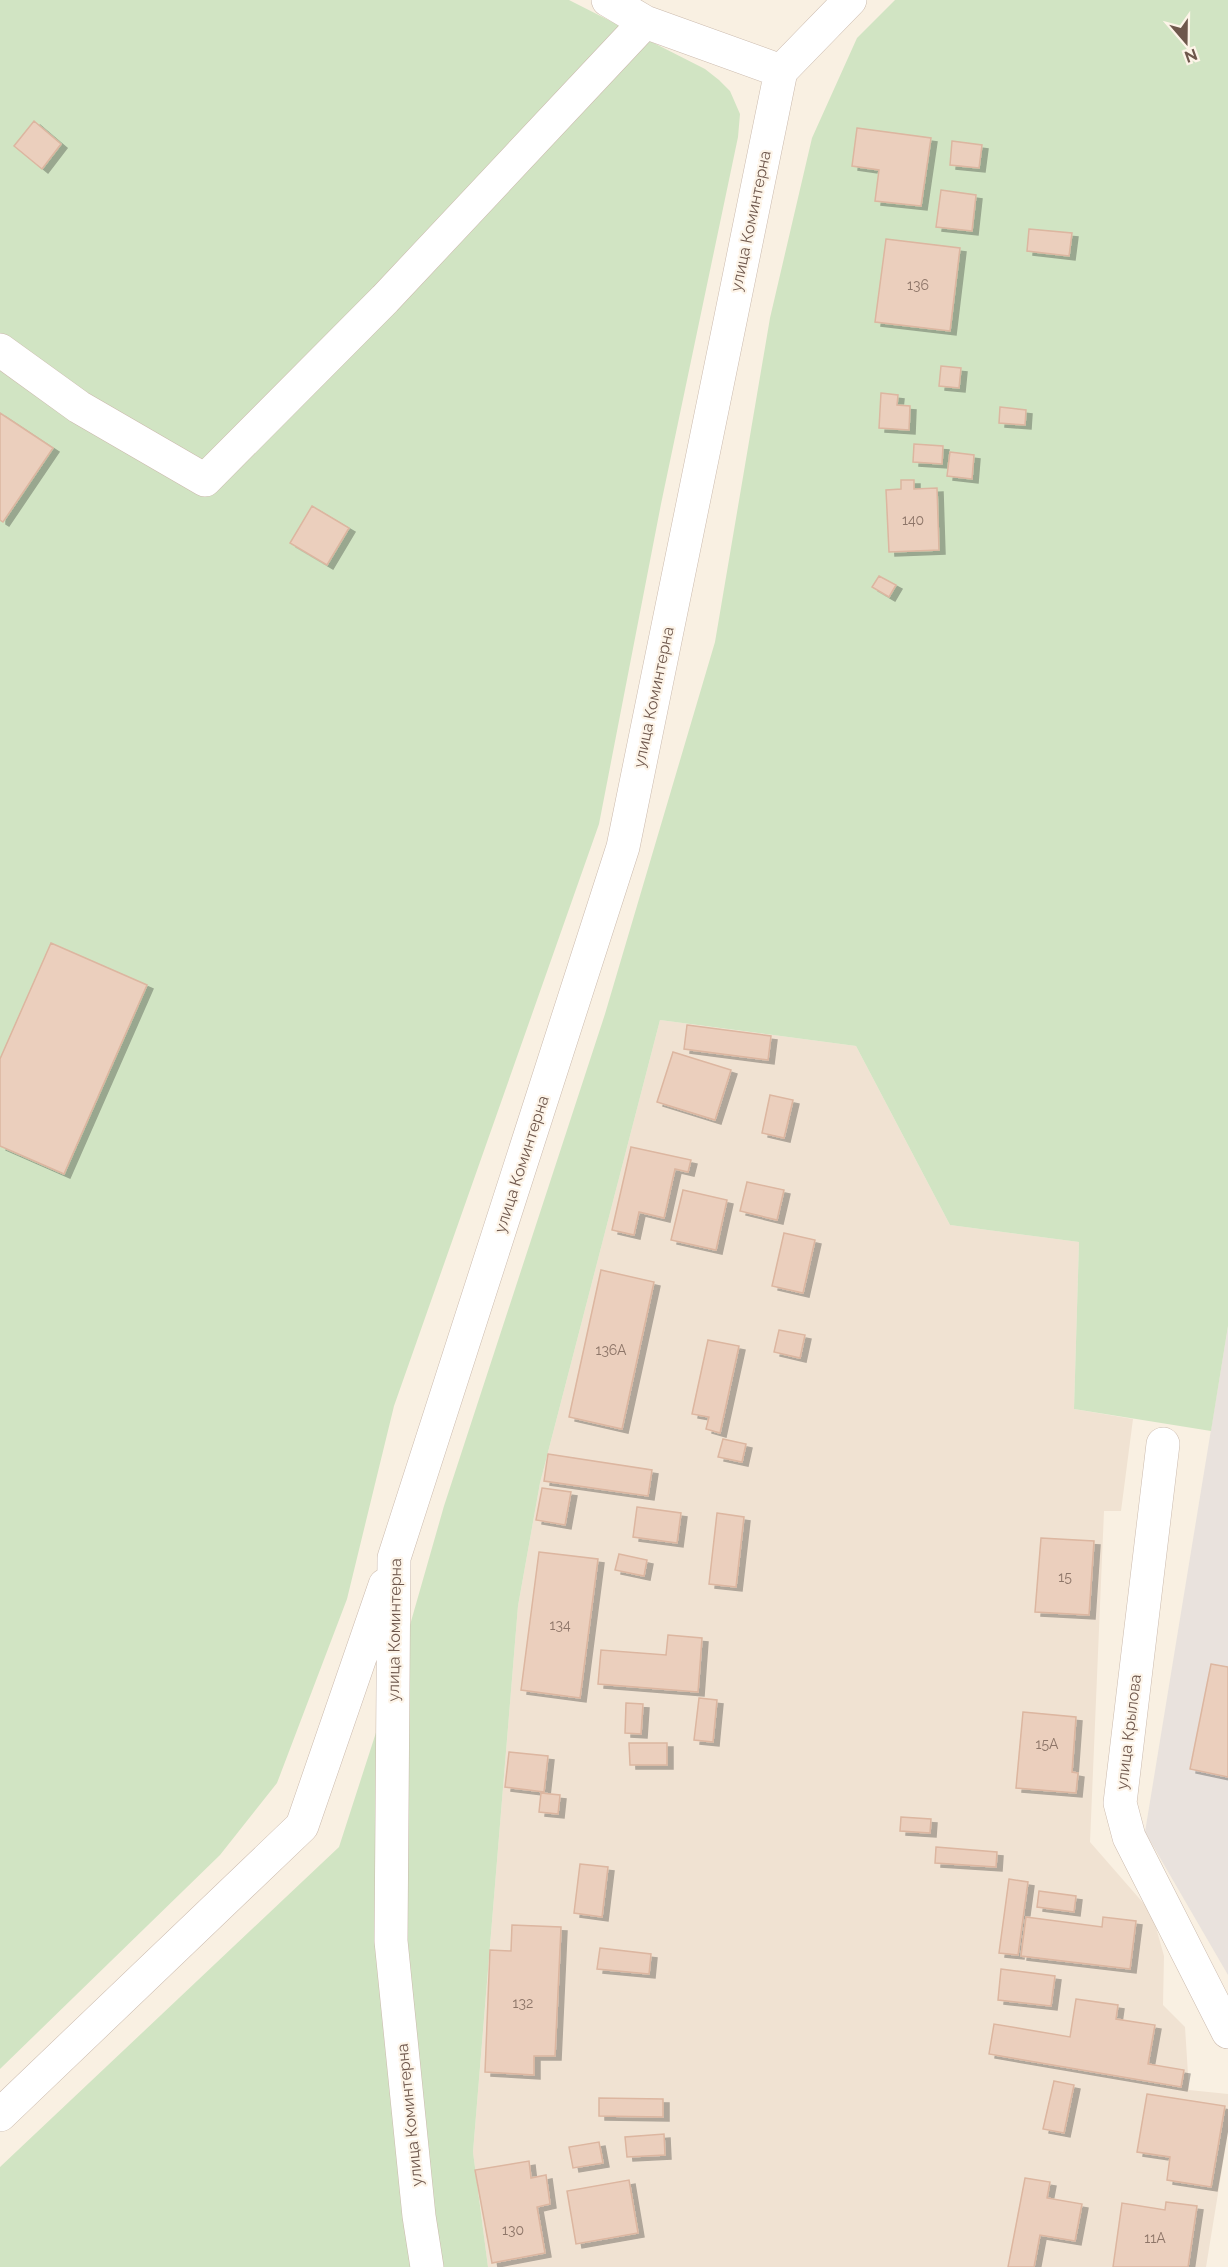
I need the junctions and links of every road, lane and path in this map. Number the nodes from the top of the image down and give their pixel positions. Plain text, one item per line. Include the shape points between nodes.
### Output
1 (608, 0) edge
2 (850, 0) edge
3 (645, 22) junction
4 (781, 71) junction
5 (0, 350) edge
6 (1163, 1444) dead end
7 (394, 1557) junction
8 (1228, 2032) edge
9 (0, 2115) edge
10 (427, 2267) edge

1 - 3 street
2 - 4 street
3 - 4 street
3 - 5 street via 385,299 205,480 78,407
4 - 7 street, улица Коминтерна via 622,847
6 - 8 street, улица Крылова via 1120,1803 1129,1837
7 - 9 street via 302,1826
7 - 10 street, улица Коминтерна via 391,1941

